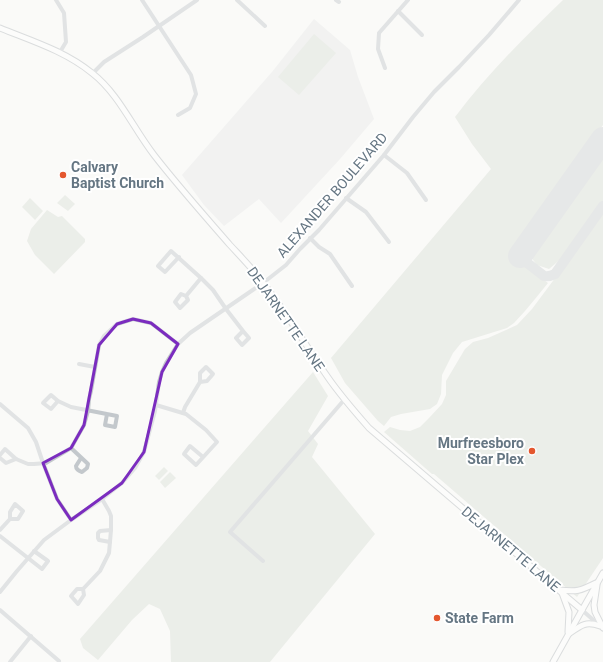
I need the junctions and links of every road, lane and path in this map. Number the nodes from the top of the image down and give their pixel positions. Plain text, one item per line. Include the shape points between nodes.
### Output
1 (56, 0) edge
2 (142, 0) edge
3 (197, 0) edge
4 (237, 0) edge
5 (408, 0) edge
6 (519, 0) edge
7 (398, 11) junction
8 (159, 26) junction
9 (265, 26) dead end
10 (0, 28) edge
11 (422, 35) dead end
12 (60, 52) junction
13 (385, 68) dead end
14 (93, 73) junction
15 (178, 115) dead end
16 (384, 155) junction
17 (346, 198) junction
18 (426, 200) dead end
19 (310, 238) junction
20 (389, 242) dead end
21 (178, 257) junction
22 (202, 278) junction
23 (263, 283) junction
24 (352, 286) dead end
25 (186, 296) dead end
26 (226, 309) junction
27 (243, 331) dead end
28 (178, 344) junction
29 (79, 364) dead end
30 (95, 367) junction
31 (200, 382) dead end
32 (344, 400) junction
33 (58, 402) dead end
34 (0, 404) edge
35 (156, 405) junction
36 (88, 411) junction
37 (183, 413) junction
38 (107, 414) dead end
39 (71, 448) junction
40 (0, 456) edge
41 (81, 458) dead end
42 (203, 458) junction
43 (16, 459) junction
44 (44, 463) junction
45 (102, 499) junction
46 (10, 519) dead end
47 (71, 520) junction
48 (0, 530) edge
49 (111, 530) junction
50 (0, 536) edge
51 (110, 542) junction
52 (34, 551) junction
53 (28, 558) junction
54 (263, 561) dead end
55 (603, 573) edge
56 (597, 582) junction
57 (83, 589) dead end
58 (0, 592) edge
59 (560, 592) junction
60 (0, 610) edge
61 (582, 610) junction
62 (602, 627) edge
63 (568, 635) junction
64 (31, 636) junction
65 (59, 661) dead end
66 (10, 662) edge
67 (553, 662) edge

1 - 12 street via 64,13 66,42
2 - 8 street
3 - 8 street
4 - 9 street
5 - 7 street
6 - 16 street, ALEXANDER BOULEVARD via 434,92
7 - 11 street
7 - 13 street via 379,32 378,50
8 - 14 street via 104,62
8 - 15 street via 191,75 196,94 190,108
10 - 12 main road, DEJARNETTE LANE
12 - 14 main road, DEJARNETTE LANE
14 - 23 main road, DEJARNETTE LANE via 117,100 153,154 184,193
16 - 17 street, ALEXANDER BOULEVARD
16 - 18 street via 407,173
17 - 19 street, ALEXANDER BOULEVARD
17 - 20 street via 366,212
19 - 23 street, ALEXANDER BOULEVARD via 286,265
19 - 24 street via 330,254
21 - 21 street via 171,251 158,266 165,272
21 - 22 street
22 - 25 street
22 - 26 street
23 - 26 street, ALEXANDER BOULEVARD
23 - 32 main road, DEJARNETTE LANE
26 - 27 street
26 - 28 street, ALEXANDER BOULEVARD
28 - 30 street via 151,323 133,319 117,324 104,336 99,345
28 - 35 street, ALEXANDER BOULEVARD via 162,372
29 - 30 street
30 - 36 street
31 - 37 street
32 - 54 street via 230,532
32 - 59 main road, DEJARNETTE LANE via 369,428
33 - 36 street
34 - 44 street via 28,428
35 - 37 street
35 - 45 street, ALEXANDER BOULEVARD via 144,452 135,468
36 - 38 street
36 - 39 street via 84,425
37 - 42 street via 217,442
39 - 41 street
39 - 44 street
40 - 43 street via 6,463
40 - 43 street via 5,449
42 - 42 street via 190,446 184,454 196,465
43 - 44 street via 28,464
44 - 47 street via 57,499
45 - 47 street, ALEXANDER BOULEVARD
45 - 49 street via 111,516
46 - 48 street
47 - 52 street, ALEXANDER BOULEVARD via 44,540
49 - 51 street
49 - 51 street via 98,533 99,540
50 - 53 street
51 - 57 street via 109,553 100,571
52 - 53 street, ALEXANDER BOULEVARD
52 - 53 street via 48,561 42,569
53 - 58 street, ALEXANDER BOULEVARD
55 - 56 main road
56 - 59 main road via 574,592
56 - 61 main road
56 - 62 main road via 594,605
59 - 61 main road, DEJARNETTE LANE
59 - 63 main road via 569,612
60 - 64 street
61 - 62 street
61 - 63 main road
62 - 63 main road via 584,624
63 - 67 main road
64 - 65 street
64 - 66 street

